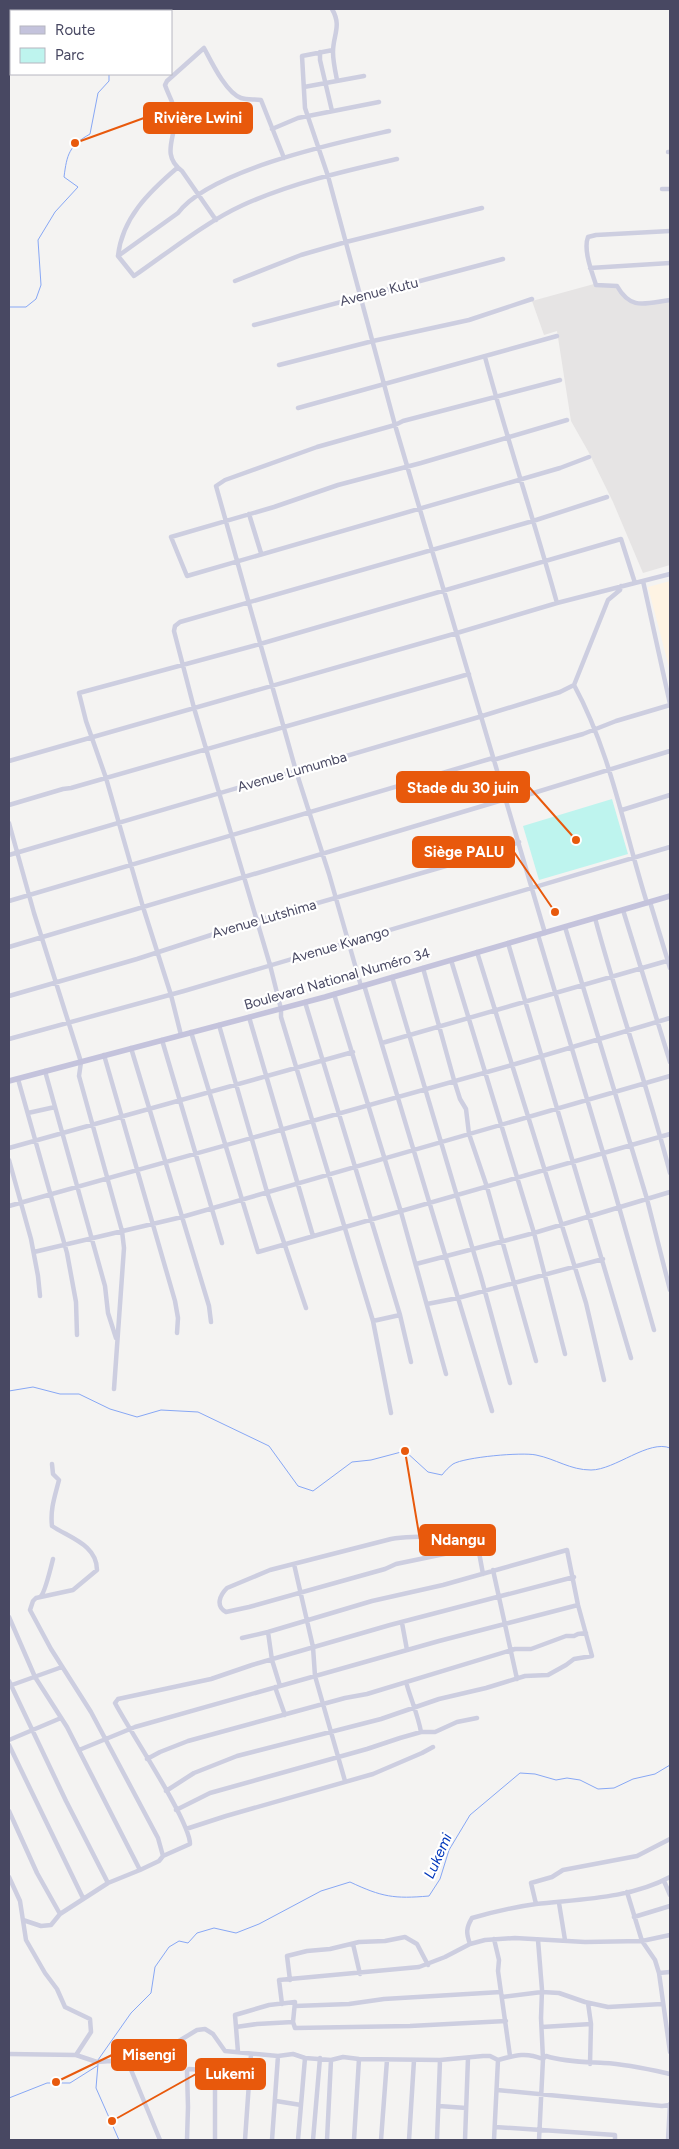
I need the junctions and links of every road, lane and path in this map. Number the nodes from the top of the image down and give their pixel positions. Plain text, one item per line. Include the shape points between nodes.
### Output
1 (332, 9) edge
2 (333, 50) junction
3 (320, 52) junction
4 (364, 76) dead end
5 (337, 80) junction
6 (325, 82) junction
7 (304, 87) junction
8 (379, 102) dead end
9 (332, 111) junction
10 (308, 116) junction
11 (272, 129) junction
12 (389, 132) dead end
13 (319, 148) junction
14 (284, 158) junction
15 (397, 159) dead end
16 (177, 168) junction
17 (328, 176) junction
18 (662, 189) dead end
19 (670, 189) edge
20 (198, 194) junction
21 (482, 208) dead end
22 (216, 220) junction
23 (670, 231) edge
24 (346, 242) junction
25 (118, 256) junction
26 (503, 259) dead end
27 (670, 263) edge
28 (590, 268) junction
29 (235, 281) dead end
30 (361, 296) junction
31 (532, 299) dead end
32 (670, 300) edge
33 (254, 325) dead end
34 (557, 336) dead end
35 (373, 341) junction
36 (485, 357) junction
37 (279, 365) dead end
38 (560, 380) dead end
39 (384, 384) junction
40 (496, 397) junction
41 (298, 408) dead end
42 (567, 420) dead end
43 (394, 425) junction
44 (506, 437) junction
45 (589, 457) dead end
46 (407, 467) junction
47 (521, 478) junction
48 (607, 497) dead end
49 (420, 507) junction
50 (249, 514) junction
51 (225, 521) junction
52 (533, 521) junction
53 (431, 549) junction
54 (261, 553) junction
55 (237, 562) junction
56 (546, 562) junction
57 (670, 574) edge
58 (642, 581) junction
59 (635, 583) junction
60 (621, 586) junction
61 (443, 591) junction
62 (248, 603) junction
63 (557, 603) junction
64 (457, 633) junction
65 (260, 644) junction
66 (182, 665) junction
67 (469, 674) junction
68 (574, 685) junction
69 (272, 686) junction
70 (670, 705) edge
71 (194, 708) junction
72 (480, 716) junction
73 (284, 727) junction
74 (596, 729) junction
75 (92, 738) junction
76 (206, 749) junction
77 (670, 751) edge
78 (493, 759) junction
79 (9, 761) edge
80 (608, 769) junction
81 (296, 771) junction
82 (106, 778) junction
83 (220, 793) junction
84 (670, 795) edge
85 (506, 799) junction
86 (9, 804) edge
87 (622, 810) junction
88 (309, 812) junction
89 (9, 823) edge
90 (119, 824) junction
91 (232, 836) junction
92 (519, 842) junction
93 (670, 847) edge
94 (17, 852) junction
95 (322, 854) junction
96 (9, 855) edge
97 (633, 860) junction
98 (131, 866) junction
99 (245, 877) junction
100 (532, 888) junction
101 (30, 895) junction
102 (670, 896) edge
103 (335, 898) junction
104 (9, 901) edge
105 (648, 902) junction
106 (143, 907) junction
107 (623, 910) junction
108 (596, 918) junction
109 (256, 921) junction
110 (565, 927) junction
111 (545, 933) junction
112 (538, 935) junction
113 (42, 936) junction
114 (348, 943) junction
115 (508, 943) junction
116 (9, 947) edge
117 (157, 952) junction
118 (477, 952) junction
119 (451, 960) junction
120 (669, 961) edge
121 (270, 965) junction
122 (423, 968) junction
123 (670, 968) edge
124 (642, 969) junction
125 (392, 977) junction
126 (611, 978) junction
127 (55, 981) junction
128 (362, 986) junction
129 (582, 986) junction
130 (171, 994) junction
131 (334, 994) junction
132 (555, 994) junction
133 (9, 996) edge
134 (305, 1002) junction
135 (526, 1002) junction
136 (281, 1009) junction
137 (496, 1011) junction
138 (250, 1017) junction
139 (670, 1018) edge
140 (468, 1019) junction
141 (658, 1022) junction
142 (68, 1024) junction
143 (219, 1025) junction
144 (439, 1027) junction
145 (629, 1031) junction
146 (191, 1032) junction
147 (181, 1035) junction
148 (409, 1036) junction
149 (9, 1038) edge
150 (598, 1039) junction
151 (162, 1040) junction
152 (382, 1043) junction
153 (571, 1047) junction
154 (132, 1048) junction
155 (353, 1052) junction
156 (104, 1055) junction
157 (542, 1056) junction
158 (323, 1060) junction
159 (81, 1062) junction
160 (670, 1062) edge
161 (512, 1065) junction
162 (296, 1068) junction
163 (45, 1071) junction
164 (485, 1072) junction
165 (266, 1076) junction
166 (670, 1076) edge
167 (18, 1079) junction
168 (454, 1080) junction
169 (9, 1081) edge
170 (645, 1083) junction
171 (237, 1084) junction
172 (425, 1088) junction
173 (210, 1092) junction
174 (614, 1092) junction
175 (398, 1096) junction
176 (180, 1100) junction
177 (587, 1100) junction
178 (368, 1105) junction
179 (55, 1107) junction
180 (150, 1108) junction
181 (558, 1109) junction
182 (28, 1113) junction
183 (340, 1113) junction
184 (122, 1116) junction
185 (528, 1118) junction
186 (312, 1121) junction
187 (93, 1124) junction
188 (501, 1126) junction
189 (282, 1130) junction
190 (63, 1133) junction
191 (469, 1134) junction
192 (670, 1134) edge
193 (661, 1137) junction
194 (252, 1138) junction
195 (36, 1140) junction
196 (441, 1142) junction
197 (225, 1146) junction
198 (630, 1146) junction
199 (9, 1148) edge
200 (414, 1150) junction
201 (604, 1154) junction
202 (196, 1155) junction
203 (384, 1159) junction
204 (9, 1160) edge
205 (166, 1163) junction
206 (573, 1163) junction
207 (356, 1167) junction
208 (138, 1171) junction
209 (544, 1171) junction
210 (670, 1173) edge
211 (328, 1175) junction
212 (107, 1179) junction
213 (517, 1179) junction
214 (298, 1184) junction
215 (78, 1187) junction
216 (487, 1187) junction
217 (268, 1192) junction
218 (670, 1192) edge
219 (51, 1194) junction
220 (457, 1196) junction
221 (647, 1199) junction
222 (241, 1200) junction
223 (20, 1203) junction
224 (430, 1204) junction
225 (9, 1206) edge
226 (212, 1208) junction
227 (619, 1208) junction
228 (400, 1212) junction
229 (588, 1216) junction
230 (182, 1217) junction
231 (372, 1220) junction
232 (153, 1223) junction
233 (561, 1224) junction
234 (344, 1228) junction
235 (122, 1231) junction
236 (534, 1233) junction
237 (313, 1236) junction
238 (92, 1238) junction
239 (502, 1241) junction
240 (222, 1242) dead end
241 (64, 1244) junction
242 (284, 1245) junction
243 (473, 1249) junction
244 (34, 1252) junction
245 (446, 1257) junction
246 (603, 1259) junction
247 (416, 1264) junction
248 (574, 1266) junction
249 (545, 1275) junction
250 (514, 1283) junction
251 (670, 1290) edge
252 (485, 1291) junction
253 (40, 1296) dead end
254 (458, 1298) junction
255 (427, 1304) junction
256 (306, 1308) dead end
257 (400, 1315) junction
258 (373, 1321) junction
259 (211, 1322) dead end
260 (654, 1330) dead end
261 (177, 1333) dead end
262 (77, 1335) dead end
263 (117, 1340) junction
264 (565, 1354) dead end
265 (631, 1358) dead end
266 (536, 1361) dead end
267 (411, 1362) dead end
268 (446, 1374) dead end
269 (604, 1380) dead end
270 (510, 1383) dead end
271 (114, 1388) dead end
272 (492, 1411) dead end
273 (391, 1413) dead end
274 (52, 1464) dead end
275 (451, 1553) junction
276 (53, 1558) dead end
277 (294, 1564) junction
278 (493, 1570) junction
279 (483, 1574) junction
280 (574, 1577) junction
281 (300, 1592) junction
282 (41, 1596) junction
283 (500, 1596) junction
284 (578, 1604) junction
285 (9, 1617) edge
286 (306, 1621) junction
287 (402, 1623) junction
288 (505, 1624) junction
289 (268, 1632) junction
290 (586, 1633) junction
291 (242, 1638) dead end
292 (312, 1647) junction
293 (407, 1650) junction
294 (510, 1652) junction
295 (272, 1660) junction
296 (62, 1668) junction
297 (315, 1676) junction
298 (35, 1677) junction
299 (517, 1679) junction
300 (406, 1682) junction
301 (9, 1684) edge
302 (278, 1686) junction
303 (323, 1705) junction
304 (413, 1708) junction
305 (285, 1715) junction
306 (61, 1718) junction
307 (477, 1718) dead end
308 (32, 1730) junction
309 (129, 1730) junction
310 (330, 1731) junction
311 (421, 1732) junction
312 (9, 1740) edge
313 (104, 1740) junction
314 (9, 1745) edge
315 (433, 1747) dead end
316 (79, 1750) junction
317 (337, 1757) junction
318 (147, 1759) junction
319 (345, 1781) junction
320 (166, 1791) junction
321 (176, 1810) junction
322 (9, 1811) edge
323 (186, 1829) junction
324 (670, 1839) edge
325 (163, 1856) junction
326 (140, 1870) junction
327 (9, 1877) edge
328 (670, 1878) edge
329 (664, 1881) junction
330 (108, 1883) junction
331 (627, 1892) junction
332 (670, 1896) edge
333 (83, 1898) junction
334 (559, 1903) junction
335 (536, 1904) junction
336 (670, 1906) edge
337 (60, 1914) junction
338 (634, 1917) junction
339 (23, 1920) junction
340 (670, 1934) edge
341 (494, 1939) junction
342 (538, 1940) junction
343 (565, 1940) junction
344 (642, 1942) junction
345 (353, 1944) junction
346 (470, 1944) junction
347 (428, 1965) junction
348 (670, 1972) edge
349 (659, 1973) junction
350 (360, 1974) junction
351 (290, 1980) junction
352 (542, 1992) junction
353 (502, 1994) junction
354 (588, 2003) junction
355 (282, 2004) junction
356 (296, 2006) junction
357 (663, 2006) junction
358 (670, 2008) edge
359 (506, 2021) junction
360 (293, 2022) junction
361 (591, 2024) junction
362 (236, 2027) junction
363 (542, 2027) junction
364 (238, 2052) junction
365 (670, 2052) edge
366 (9, 2054) edge
367 (251, 2054) junction
368 (76, 2055) junction
369 (278, 2056) junction
370 (510, 2056) junction
371 (305, 2058) junction
372 (320, 2058) junction
373 (468, 2058) junction
374 (543, 2059) junction
375 (331, 2060) junction
376 (359, 2060) junction
377 (387, 2060) junction
378 (414, 2060) junction
379 (440, 2060) junction
380 (498, 2060) junction
381 (590, 2064) junction
382 (129, 2065) junction
383 (670, 2074) edge
384 (496, 2090) junction
385 (543, 2093) junction
386 (276, 2101) junction
387 (670, 2104) edge
388 (301, 2105) junction
389 (439, 2106) junction
390 (466, 2108) junction
391 (495, 2127) junction
392 (540, 2129) junction
393 (160, 2140) edge
394 (187, 2140) edge
395 (215, 2140) edge
396 (245, 2140) edge
397 (272, 2140) edge
398 (298, 2140) edge
399 (313, 2140) edge
400 (326, 2140) edge
401 (354, 2140) edge
402 (381, 2140) edge
403 (409, 2140) edge
404 (437, 2140) edge
405 (465, 2140) edge
406 (494, 2140) edge
407 (539, 2140) edge
408 (615, 2140) edge
409 (668, 2140) edge

1 - 2 street via 337,18
2 - 3 street
2 - 5 street
3 - 6 street
3 - 7 street via 302,56
4 - 5 street
5 - 6 street
6 - 7 street
6 - 9 street
7 - 10 street
8 - 9 street
9 - 10 street
10 - 11 street
10 - 13 street
11 - 14 street
11 - 16 street via 261,100 240,98 234,94 204,48 165,85 175,111 170,158
12 - 13 street
13 - 14 street
13 - 17 street
14 - 20 street via 248,170
15 - 17 street
16 - 20 street
16 - 25 street via 152,189 131,214
17 - 22 street via 243,205
17 - 24 street
18 - 19 street
20 - 22 street
20 - 25 street via 178,213
21 - 24 street
22 - 25 street via 134,276
23 - 28 street via 588,237
24 - 29 street via 301,255
24 - 30 street
26 - 30 street, Avenue Kutu
27 - 28 street
28 - 32 street via 596,285 617,286 630,302
30 - 33 street, Avenue Kutu
30 - 35 street
31 - 35 street via 469,320
34 - 36 street
35 - 37 street
35 - 39 street
36 - 39 street
36 - 40 street
38 - 40 street
39 - 41 street
39 - 43 street
40 - 43 street
40 - 44 street
42 - 44 street
43 - 46 street
43 - 51 street via 317,447 225,480 216,486
44 - 46 street
44 - 47 street
45 - 47 street
46 - 49 street
46 - 50 street
47 - 49 street
47 - 52 street
48 - 52 street
49 - 53 street
49 - 54 street
50 - 51 street
50 - 54 street
51 - 55 street
51 - 55 street via 171,537 187,576
52 - 53 street
52 - 56 street
53 - 61 street
53 - 62 street
54 - 55 street
55 - 62 street
56 - 59 street via 621,539
56 - 61 street
56 - 63 street
57 - 58 street
58 - 59 street
58 - 70 street
59 - 60 street
60 - 63 street
60 - 68 street via 608,600
61 - 64 street
61 - 65 street
62 - 65 street
62 - 66 street via 175,626
63 - 64 street
64 - 67 street
64 - 69 street
65 - 66 street
65 - 69 street
66 - 71 street
66 - 75 street via 79,693
67 - 72 street
67 - 73 street
68 - 72 street, Avenue Lumumba
68 - 74 street
69 - 71 street
69 - 73 street
70 - 74 street
71 - 75 street
71 - 76 street
72 - 78 street
72 - 81 street, Avenue Lumumba
73 - 76 street
73 - 81 street
74 - 78 street
74 - 80 street
75 - 79 street
75 - 82 street
76 - 82 street
76 - 83 street
77 - 80 street
78 - 85 street
78 - 88 street
80 - 85 street
80 - 87 street
81 - 83 street, Avenue Lumumba
81 - 88 street
82 - 86 street
82 - 90 street
83 - 90 street, Avenue Lumumba
83 - 91 street
84 - 87 street
85 - 92 street
85 - 95 street
87 - 97 street
88 - 91 street
88 - 95 street
89 - 94 street
90 - 94 street, Avenue Lumumba
90 - 98 street
91 - 98 street
91 - 99 street
92 - 100 street
92 - 103 street, Avenue Lutshima
93 - 97 street, Avenue Kwango
94 - 96 street, Avenue Lumumba
94 - 101 street
95 - 99 street
95 - 103 street
97 - 100 street, Avenue Kwango
97 - 105 street
98 - 101 street
98 - 106 street
99 - 106 street
99 - 109 street
100 - 111 street
100 - 114 street, Avenue Kwango
101 - 104 street
101 - 113 street
102 - 105 main road, Boulevard National Numéro 34
103 - 109 street, Avenue Lutshima
103 - 114 street
105 - 107 main road, Boulevard National Numéro 34
105 - 120 street
106 - 113 street
106 - 117 street
107 - 108 main road, Boulevard National Numéro 34
107 - 124 street
108 - 110 main road, Boulevard National Numéro 34
108 - 126 street
109 - 117 street, Avenue Lutshima
109 - 121 street
110 - 111 main road, Boulevard National Numéro 34
110 - 129 street
111 - 112 main road, Boulevard National Numéro 34
112 - 115 main road, Boulevard National Numéro 34
112 - 132 street
113 - 116 street
113 - 127 street
114 - 121 street, Avenue Kwango
114 - 128 street
115 - 118 main road, Boulevard National Numéro 34
115 - 135 street
117 - 127 street, Avenue Lutshima
117 - 130 street
118 - 119 main road, Boulevard National Numéro 34
118 - 137 street
119 - 122 main road, Boulevard National Numéro 34
119 - 140 street
120 - 123 street
120 - 124 street
121 - 130 street, Avenue Kwango
121 - 136 street
122 - 125 main road, Boulevard National Numéro 34
122 - 144 street
124 - 126 street
124 - 141 street
125 - 128 main road, Boulevard National Numéro 34
125 - 148 street
126 - 129 street
126 - 145 street
127 - 133 street, Avenue Lutshima
127 - 142 street
128 - 131 main road, Boulevard National Numéro 34
128 - 152 street
129 - 132 street
129 - 150 street
130 - 142 street, Avenue Kwango
130 - 147 street
131 - 134 main road, Boulevard National Numéro 34
131 - 155 street
132 - 135 street
132 - 153 street
134 - 136 main road, Boulevard National Numéro 34
134 - 158 street
135 - 137 street
135 - 157 street
136 - 138 main road, Boulevard National Numéro 34
136 - 162 street via 280,1017
137 - 140 street
137 - 161 street
138 - 143 main road, Boulevard National Numéro 34
138 - 165 street
139 - 141 street
140 - 144 street
140 - 164 street
141 - 145 street
141 - 160 street
142 - 149 street, Avenue Kwango
142 - 159 street
143 - 146 main road, Boulevard National Numéro 34
143 - 171 street
144 - 148 street
144 - 168 street
145 - 150 street
145 - 170 street
146 - 147 main road, Boulevard National Numéro 34
146 - 173 street
147 - 151 main road, Boulevard National Numéro 34
148 - 152 street
148 - 172 street
150 - 153 street
150 - 174 street
151 - 154 main road, Boulevard National Numéro 34
151 - 176 street
152 - 175 street
153 - 157 street
153 - 177 street
154 - 156 main road, Boulevard National Numéro 34
154 - 180 street
155 - 158 street
155 - 178 street
156 - 159 main road, Boulevard National Numéro 34
156 - 184 street
157 - 161 street
157 - 181 street
158 - 162 street
158 - 183 street
159 - 163 main road, Boulevard National Numéro 34
159 - 187 street via 79,1076
161 - 164 street
161 - 185 street
162 - 165 street
162 - 186 street
163 - 167 main road, Boulevard National Numéro 34
163 - 179 street
164 - 168 street
164 - 188 street
165 - 171 street
165 - 189 street
166 - 170 street
167 - 169 main road, Boulevard National Numéro 34
167 - 182 street
168 - 172 street
168 - 191 street via 466,1109
170 - 174 street
170 - 193 street
171 - 173 street
171 - 194 street
172 - 175 street
172 - 196 street
173 - 176 street
173 - 197 street
174 - 177 street
174 - 198 street
175 - 178 street
175 - 200 street
176 - 180 street
176 - 202 street
177 - 181 street
177 - 201 street
178 - 183 street
178 - 203 street
179 - 182 street
179 - 190 street
180 - 184 street
180 - 205 street
181 - 185 street
181 - 206 street
182 - 195 street
183 - 186 street
183 - 207 street
184 - 187 street
184 - 208 street
185 - 188 street
185 - 209 street
186 - 189 street
186 - 211 street
187 - 190 street
187 - 212 street
188 - 191 street
188 - 213 street
189 - 194 street
189 - 214 street
190 - 195 street
190 - 215 street
191 - 196 street
191 - 216 street
192 - 193 street
193 - 198 street
193 - 210 street
194 - 197 street
194 - 217 street
195 - 199 street
195 - 219 street
196 - 200 street
196 - 220 street
197 - 202 street
197 - 222 street
198 - 201 street
198 - 221 street
200 - 203 street
200 - 224 street
201 - 206 street
201 - 227 street
202 - 205 street
202 - 226 street
203 - 207 street
203 - 228 street
204 - 223 street
205 - 208 street
205 - 230 street
206 - 209 street
206 - 229 street
207 - 211 street
207 - 231 street
208 - 212 street
208 - 232 street
209 - 213 street
209 - 233 street
211 - 214 street
211 - 234 street
212 - 215 street
212 - 235 street
213 - 216 street
213 - 236 street
214 - 217 street
214 - 237 street
215 - 219 street
215 - 238 street
216 - 220 street
216 - 239 street
217 - 222 street
217 - 242 street
218 - 221 street
219 - 223 street
219 - 241 street
220 - 224 street
220 - 243 street
221 - 227 street
221 - 251 street
222 - 226 street
222 - 242 street via 258,1252
223 - 225 street
223 - 244 street
224 - 228 street
224 - 245 street
226 - 230 street
226 - 240 street
227 - 229 street
227 - 260 street
228 - 231 street
228 - 247 street
229 - 233 street
229 - 246 street
230 - 232 street
230 - 259 street
231 - 234 street
231 - 257 street
232 - 235 street
232 - 261 street via 175,1301
233 - 236 street
233 - 248 street
234 - 237 street
234 - 258 street
235 - 238 street
235 - 263 street via 124,1248
236 - 239 street
236 - 249 street
237 - 242 street
238 - 241 street
238 - 263 street
239 - 243 street
239 - 250 street
241 - 244 street
241 - 262 street via 74,1283
242 - 256 street
243 - 245 street
243 - 252 street
244 - 253 street
245 - 247 street
245 - 254 street
246 - 248 street
246 - 265 street
247 - 255 street
248 - 249 street
248 - 269 street
249 - 250 street
249 - 264 street
250 - 252 street
250 - 266 street
252 - 254 street
252 - 270 street
254 - 255 street
254 - 272 street
255 - 268 street
257 - 258 street
257 - 267 street
258 - 273 street
263 - 271 street
274 - 282 street via 53,1474 59,1480 52,1504 52,1526 69,1534 91,1552 97,1562 97,1570 73,1590
275 - 277 street via 450,1529 437,1536 405,1536
275 - 279 street via 478,1548
275 - 281 street via 396,1564
276 - 282 street
277 - 281 street
277 - 281 street via 227,1588 219,1602 223,1610 230,1611
278 - 279 street
278 - 280 street via 567,1550
278 - 283 street
279 - 286 street
280 - 283 street
280 - 284 street
281 - 286 street
282 - 296 street via 32,1601 30,1610
283 - 287 street
283 - 288 street
284 - 288 street
284 - 290 street
285 - 298 street
286 - 289 street
286 - 292 street
287 - 292 street
287 - 293 street
288 - 293 street
288 - 294 street
289 - 291 street
289 - 295 street
290 - 294 street
290 - 299 street via 592,1656 574,1659 548,1674
292 - 295 street
292 - 297 street
293 - 297 street
294 - 299 street
294 - 300 street
295 - 302 street
295 - 309 street via 211,1679 118,1699 115,1703
296 - 298 street
296 - 313 street via 91,1712
297 - 302 street
297 - 303 street
298 - 301 street
298 - 306 street
299 - 304 street
300 - 303 street
300 - 304 street
301 - 308 street
302 - 305 street
302 - 309 street
303 - 305 street
303 - 310 street
304 - 310 street
304 - 311 street
305 - 318 street via 188,1741
306 - 308 street
306 - 316 street
307 - 311 street via 457,1722 435,1732
308 - 312 street
308 - 330 street
309 - 313 street
309 - 318 street
310 - 317 street
310 - 320 street via 237,1756 194,1774
311 - 317 street
313 - 316 street
313 - 325 street via 153,1829
314 - 333 street
315 - 319 street via 386,1769
316 - 326 street
317 - 319 street
317 - 321 street via 210,1793
318 - 320 street
319 - 323 street
320 - 321 street
321 - 323 street
322 - 337 street
323 - 325 street via 190,1844
324 - 335 street via 637,1856 563,1870 531,1883
325 - 326 street
326 - 330 street
327 - 339 street via 20,1901
328 - 329 street
329 - 331 street
329 - 332 street
330 - 333 street
331 - 334 street
331 - 338 street
333 - 337 street
334 - 335 street
334 - 343 street
335 - 346 street via 472,1918 466,1933
336 - 338 street
337 - 339 street via 46,1926
338 - 344 street
339 - 368 street via 26,1940 65,2007 90,2019 91,2032
340 - 344 street
341 - 342 street
341 - 346 street
341 - 353 street
342 - 343 street
342 - 352 street
343 - 344 street
344 - 349 street via 655,1960
345 - 347 street via 405,1937 417,1944
345 - 350 street
345 - 351 street via 287,1956
346 - 347 street
347 - 350 street
348 - 349 street
349 - 357 street
350 - 351 street
351 - 355 street via 279,1980
352 - 353 street
352 - 354 street via 559,1993
352 - 363 street
353 - 356 street
353 - 359 street
354 - 357 street via 608,2007
354 - 361 street
355 - 356 street via 295,2002
355 - 362 street via 269,2004 235,2016
356 - 360 street
357 - 358 street
357 - 365 street
359 - 360 street via 295,2028
359 - 370 street
360 - 362 street
361 - 363 street
361 - 381 street
362 - 364 street
363 - 374 street
364 - 367 street
364 - 382 street via 225,2051 213,2034 202,2029
366 - 368 street
367 - 369 street
367 - 396 street
368 - 382 street via 99,2062
369 - 371 street via 293,2054
369 - 386 street
370 - 374 street via 530,2054
370 - 380 street
371 - 372 street
371 - 388 street
372 - 375 street
372 - 399 street
373 - 379 street
373 - 380 street via 490,2056
373 - 390 street
374 - 381 street via 546,2056
374 - 385 street
375 - 376 street via 343,2057
375 - 400 street
376 - 377 street
376 - 401 street
377 - 378 street
377 - 402 street
378 - 379 street
378 - 403 street
379 - 389 street
380 - 384 street
381 - 383 street via 634,2066
382 - 393 street
384 - 385 street
384 - 391 street
385 - 387 street via 662,2106
385 - 392 street
386 - 388 street
386 - 397 street
387 - 409 street
388 - 398 street
389 - 390 street
389 - 404 street
390 - 405 street
391 - 392 street
391 - 406 street
392 - 407 street
392 - 408 street via 615,2134
394 - 395 street via 189,2069 215,2071

